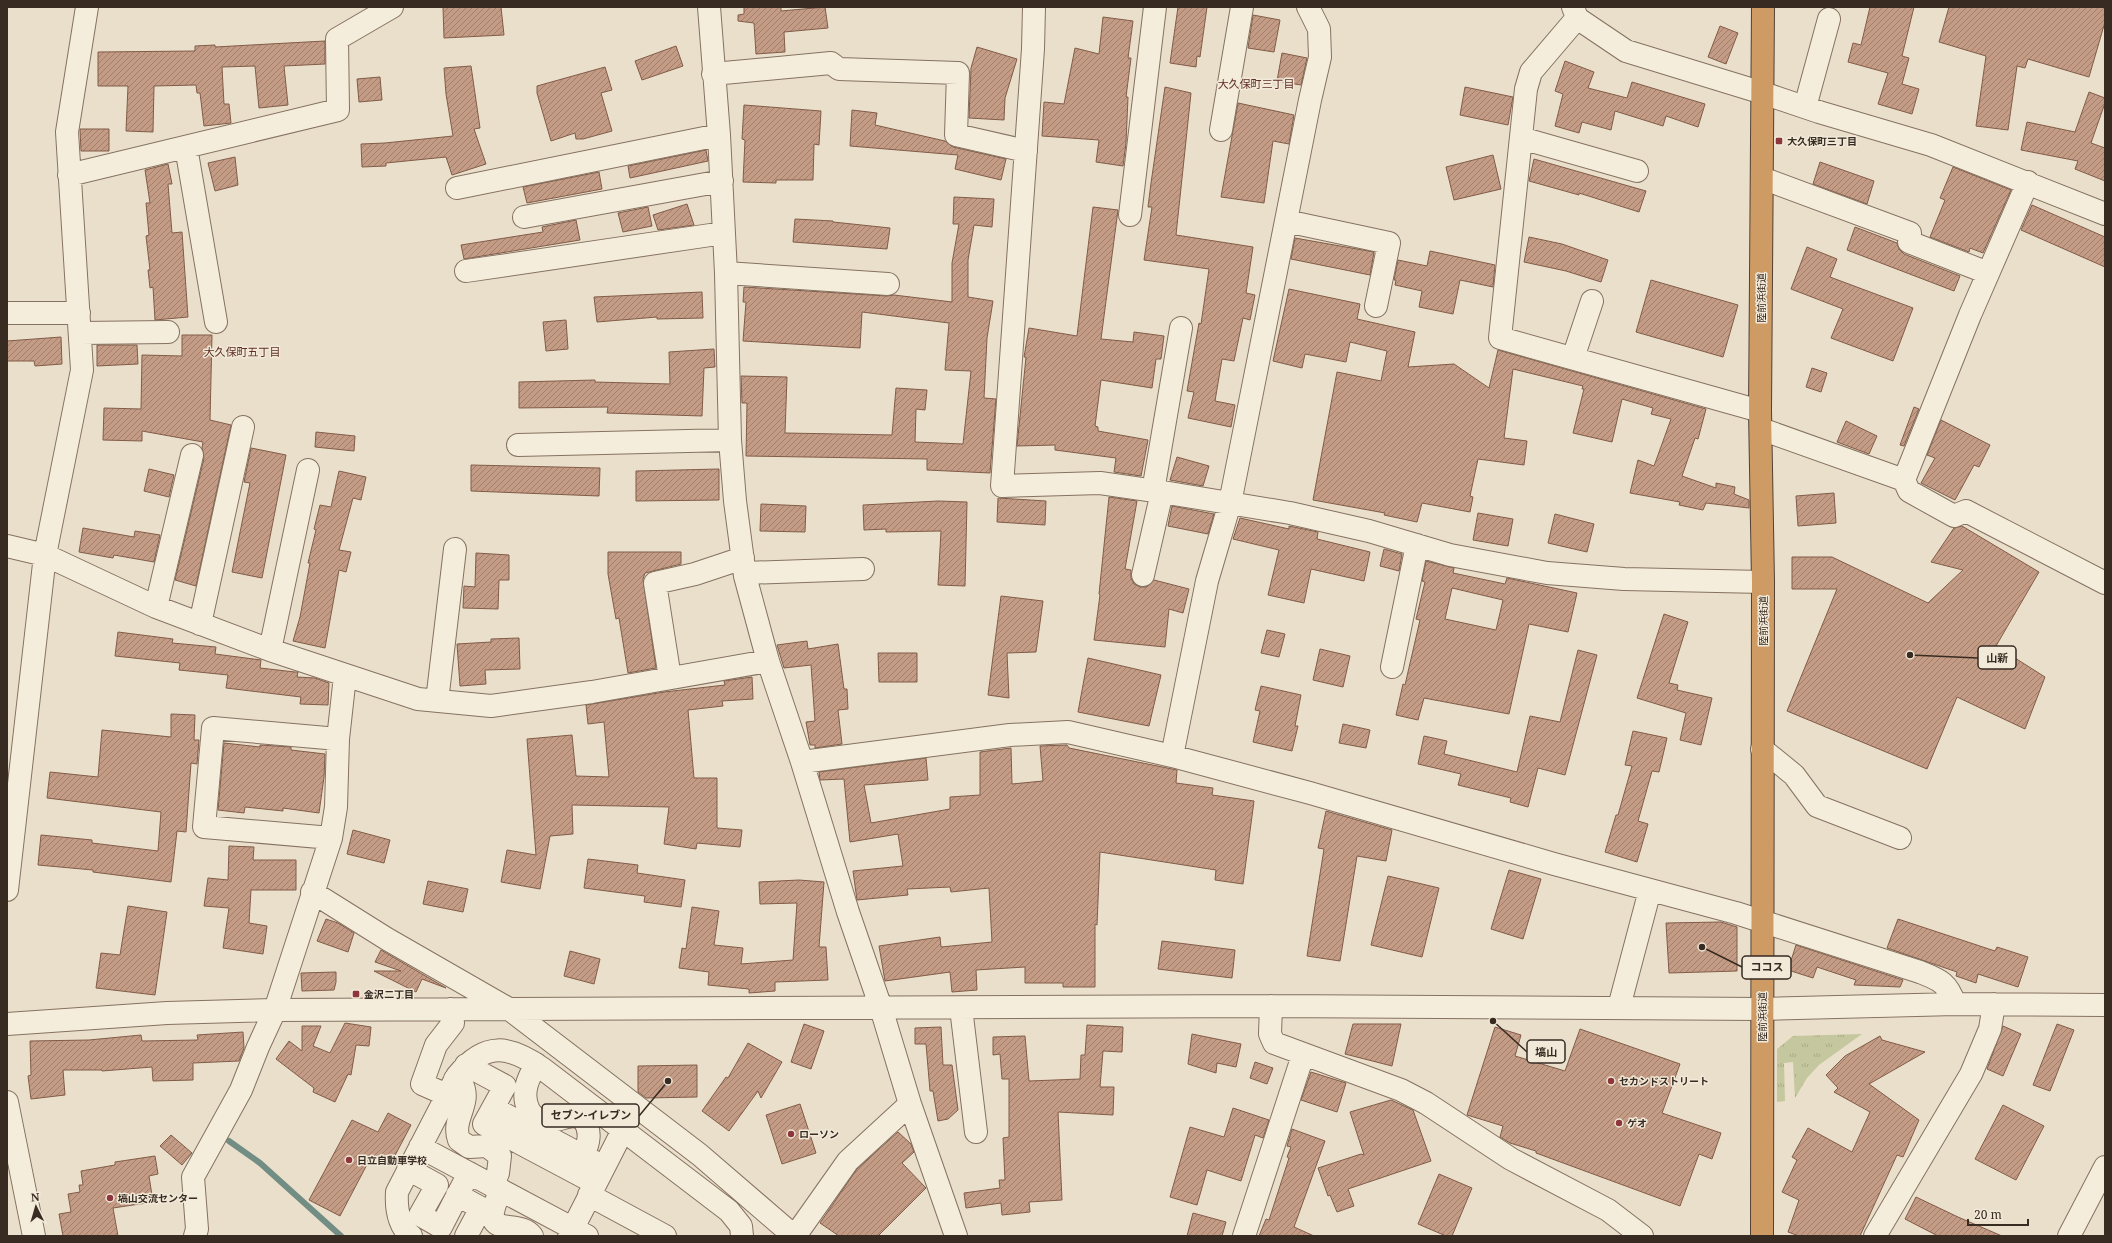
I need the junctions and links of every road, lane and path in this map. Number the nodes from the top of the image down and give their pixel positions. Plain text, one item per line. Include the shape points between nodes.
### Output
1 (87, 7) edge
2 (392, 7) edge
3 (709, 7) edge
4 (1034, 7) edge
5 (1155, 7) edge
6 (1242, 7) edge
7 (1308, 7) edge
8 (1322, 7) edge
9 (1763, 7) edge
10 (1575, 13) edge
11 (1829, 19) dead end
12 (1319, 30) junction
13 (713, 74) junction
14 (1763, 93) junction
15 (1805, 107) junction
16 (1222, 130) dead end
17 (720, 135) junction
18 (1521, 138) junction
19 (186, 147) junction
20 (1026, 150) junction
21 (1637, 171) dead end
22 (69, 175) junction
23 (1762, 178) junction
24 (722, 181) junction
25 (2028, 182) junction
26 (457, 188) dead end
27 (2105, 214) edge
28 (1130, 215) dead end
29 (524, 217) dead end
30 (1286, 221) junction
31 (724, 233) junction
32 (466, 271) dead end
33 (726, 273) junction
34 (1988, 273) junction
35 (888, 284) dead end
36 (1592, 301) dead end
37 (1376, 306) dead end
38 (7, 313) edge
39 (216, 322) dead end
40 (79, 323) junction
41 (1181, 328) dead end
42 (168, 332) dead end
43 (1574, 358) junction
44 (1760, 420) junction
45 (243, 427) dead end
46 (730, 440) junction
47 (518, 444) dead end
48 (192, 455) dead end
49 (308, 470) dead end
50 (1904, 480) junction
51 (1158, 491) junction
52 (1230, 503) junction
53 (1417, 545) junction
54 (7, 546) edge
55 (455, 549) dead end
56 (44, 555) junction
57 (744, 565) junction
58 (863, 569) dead end
59 (1144, 574) dead end
60 (1763, 582) junction
61 (2105, 583) edge
62 (156, 607) junction
63 (200, 624) junction
64 (270, 650) junction
65 (768, 661) junction
66 (1392, 668) dead end
67 (345, 676) junction
68 (670, 678) junction
69 (437, 701) junction
70 (338, 739) junction
71 (1762, 749) junction
72 (1172, 756) junction
73 (802, 762) junction
74 (330, 838) junction
75 (1900, 838) dead end
76 (7, 890) edge
77 (1650, 890) junction
78 (312, 892) junction
79 (1762, 921) junction
80 (1955, 1004) junction
81 (1994, 1004) junction
82 (2105, 1005) edge
83 (1271, 1006) junction
84 (1619, 1007) junction
85 (881, 1008) junction
86 (961, 1008) junction
87 (451, 1009) junction
88 (509, 1009) junction
89 (1762, 1009) junction
90 (275, 1010) junction
91 (7, 1024) edge
92 (1303, 1055) junction
93 (536, 1064) junction
94 (456, 1080) junction
95 (7, 1102) edge
96 (910, 1104) junction
97 (492, 1108) junction
98 (622, 1130) junction
99 (976, 1132) dead end
100 (420, 1147) junction
101 (582, 1156) junction
102 (2105, 1168) edge
103 (408, 1169) junction
104 (469, 1173) junction
105 (596, 1182) junction
106 (497, 1188) junction
107 (457, 1195) junction
108 (438, 1231) edge
109 (576, 1233) edge
110 (34, 1236) edge
111 (195, 1236) edge
112 (411, 1236) edge
113 (466, 1236) edge
114 (532, 1236) edge
115 (665, 1236) edge
116 (742, 1236) edge
117 (795, 1236) edge
118 (956, 1236) edge
119 (1244, 1236) edge
120 (1642, 1236) edge
121 (1762, 1236) edge
122 (1875, 1236) edge
123 (2069, 1236) edge

1 - 22 street via 67,132
2 - 19 street via 337,39 338,110
3 - 13 street
4 - 20 street
5 - 28 street
6 - 16 street
7 - 12 street
8 - 12 street
9 - 14 highway, 陸前浜街道
10 - 14 street via 1626,51
10 - 18 street via 1531,72 1526,89
11 - 15 street
12 - 30 street via 1320,57
13 - 17 street
13 - 20 street via 831,62 839,70 958,73 956,135
14 - 15 street
14 - 23 highway, 陸前浜街道
15 - 25 street via 1931,145
17 - 24 street
17 - 26 street
18 - 21 street
18 - 43 street via 1500,338
19 - 22 street
19 - 39 street
20 - 51 street via 1002,486 1100,483
22 - 40 street
23 - 34 street via 1910,233 1909,242
23 - 44 highway, 陸前浜街道
24 - 29 street
24 - 31 street
25 - 27 street
25 - 34 street
30 - 37 street via 1389,243
30 - 52 street
31 - 32 street
31 - 33 street
33 - 35 street
33 - 46 street
34 - 50 street
36 - 43 street
38 - 40 street
40 - 42 street
40 - 56 street via 82,370
41 - 51 street
43 - 44 street
44 - 50 street
44 - 60 highway, 陸前浜街道
45 - 63 street
46 - 47 street
46 - 57 street
48 - 62 street
49 - 64 street
50 - 61 street via 1909,491 1954,516 1966,511
51 - 52 street
51 - 59 street
52 - 53 street via 1290,513 1370,531
52 - 72 street via 1207,581
53 - 60 street via 1450,555 1547,573 1624,579
53 - 66 street
54 - 56 street
55 - 69 street
56 - 62 street
56 - 76 street
57 - 58 street
57 - 65 street
57 - 68 street via 655,583
60 - 71 highway, 陸前浜街道
62 - 63 street
63 - 64 street
64 - 67 street
65 - 68 street
65 - 73 street
67 - 69 street via 418,699
67 - 70 street
68 - 69 street via 491,706
70 - 74 street via 336,807
70 - 74 street via 213,728 204,826
71 - 75 street via 1794,775 1817,806
71 - 79 highway, 陸前浜街道
72 - 73 street via 1068,732 1010,735
72 - 77 street
73 - 85 street via 848,912
74 - 78 street
77 - 79 street
77 - 84 street
78 - 88 street via 387,939
78 - 90 street
79 - 80 street via 1941,981 1949,989
79 - 89 highway, 陸前浜街道
80 - 81 street
80 - 89 street
81 - 82 street
81 - 122 street via 1990,1029 1972,1074
83 - 84 street
83 - 86 street
83 - 92 street via 1270,1034 1274,1043
84 - 89 street
85 - 86 street
85 - 88 street
85 - 96 street
86 - 99 street
87 - 88 street
87 - 90 street
87 - 94 street via 453,1023 436,1045 422,1084
88 - 117 street via 700,1155
89 - 121 highway, 陸前浜街道
90 - 91 street via 168,1013
90 - 111 street via 241,1090 193,1178 197,1229
92 - 119 street
92 - 120 street via 1402,1090 1511,1159 1608,1210
93 - 94 street via 525,1056 500,1049 478,1054
93 - 98 street
93 - 101 street via 525,1095 528,1109 540,1120 549,1121 571,1115 583,1119 590,1135
94 - 97 street via 505,1086
94 - 100 street
94 - 106 street via 462,1084 465,1097 456,1128 458,1140 469,1147 488,1146 500,1156
95 - 110 street
96 - 117 street via 848,1161
96 - 118 street
97 - 101 street
97 - 105 street via 484,1124
98 - 105 street
98 - 116 street via 729,1211 741,1226
100 - 103 street
100 - 104 street
101 - 105 street
102 - 123 street
103 - 108 street via 437,1185 420,1215
103 - 112 street via 397,1192 396,1204 402,1225
104 - 106 street
104 - 107 street
105 - 109 street
105 - 115 street
106 - 109 street
106 - 114 street via 493,1214 496,1223 503,1228 523,1229
107 - 108 street
107 - 113 street via 481,1208

